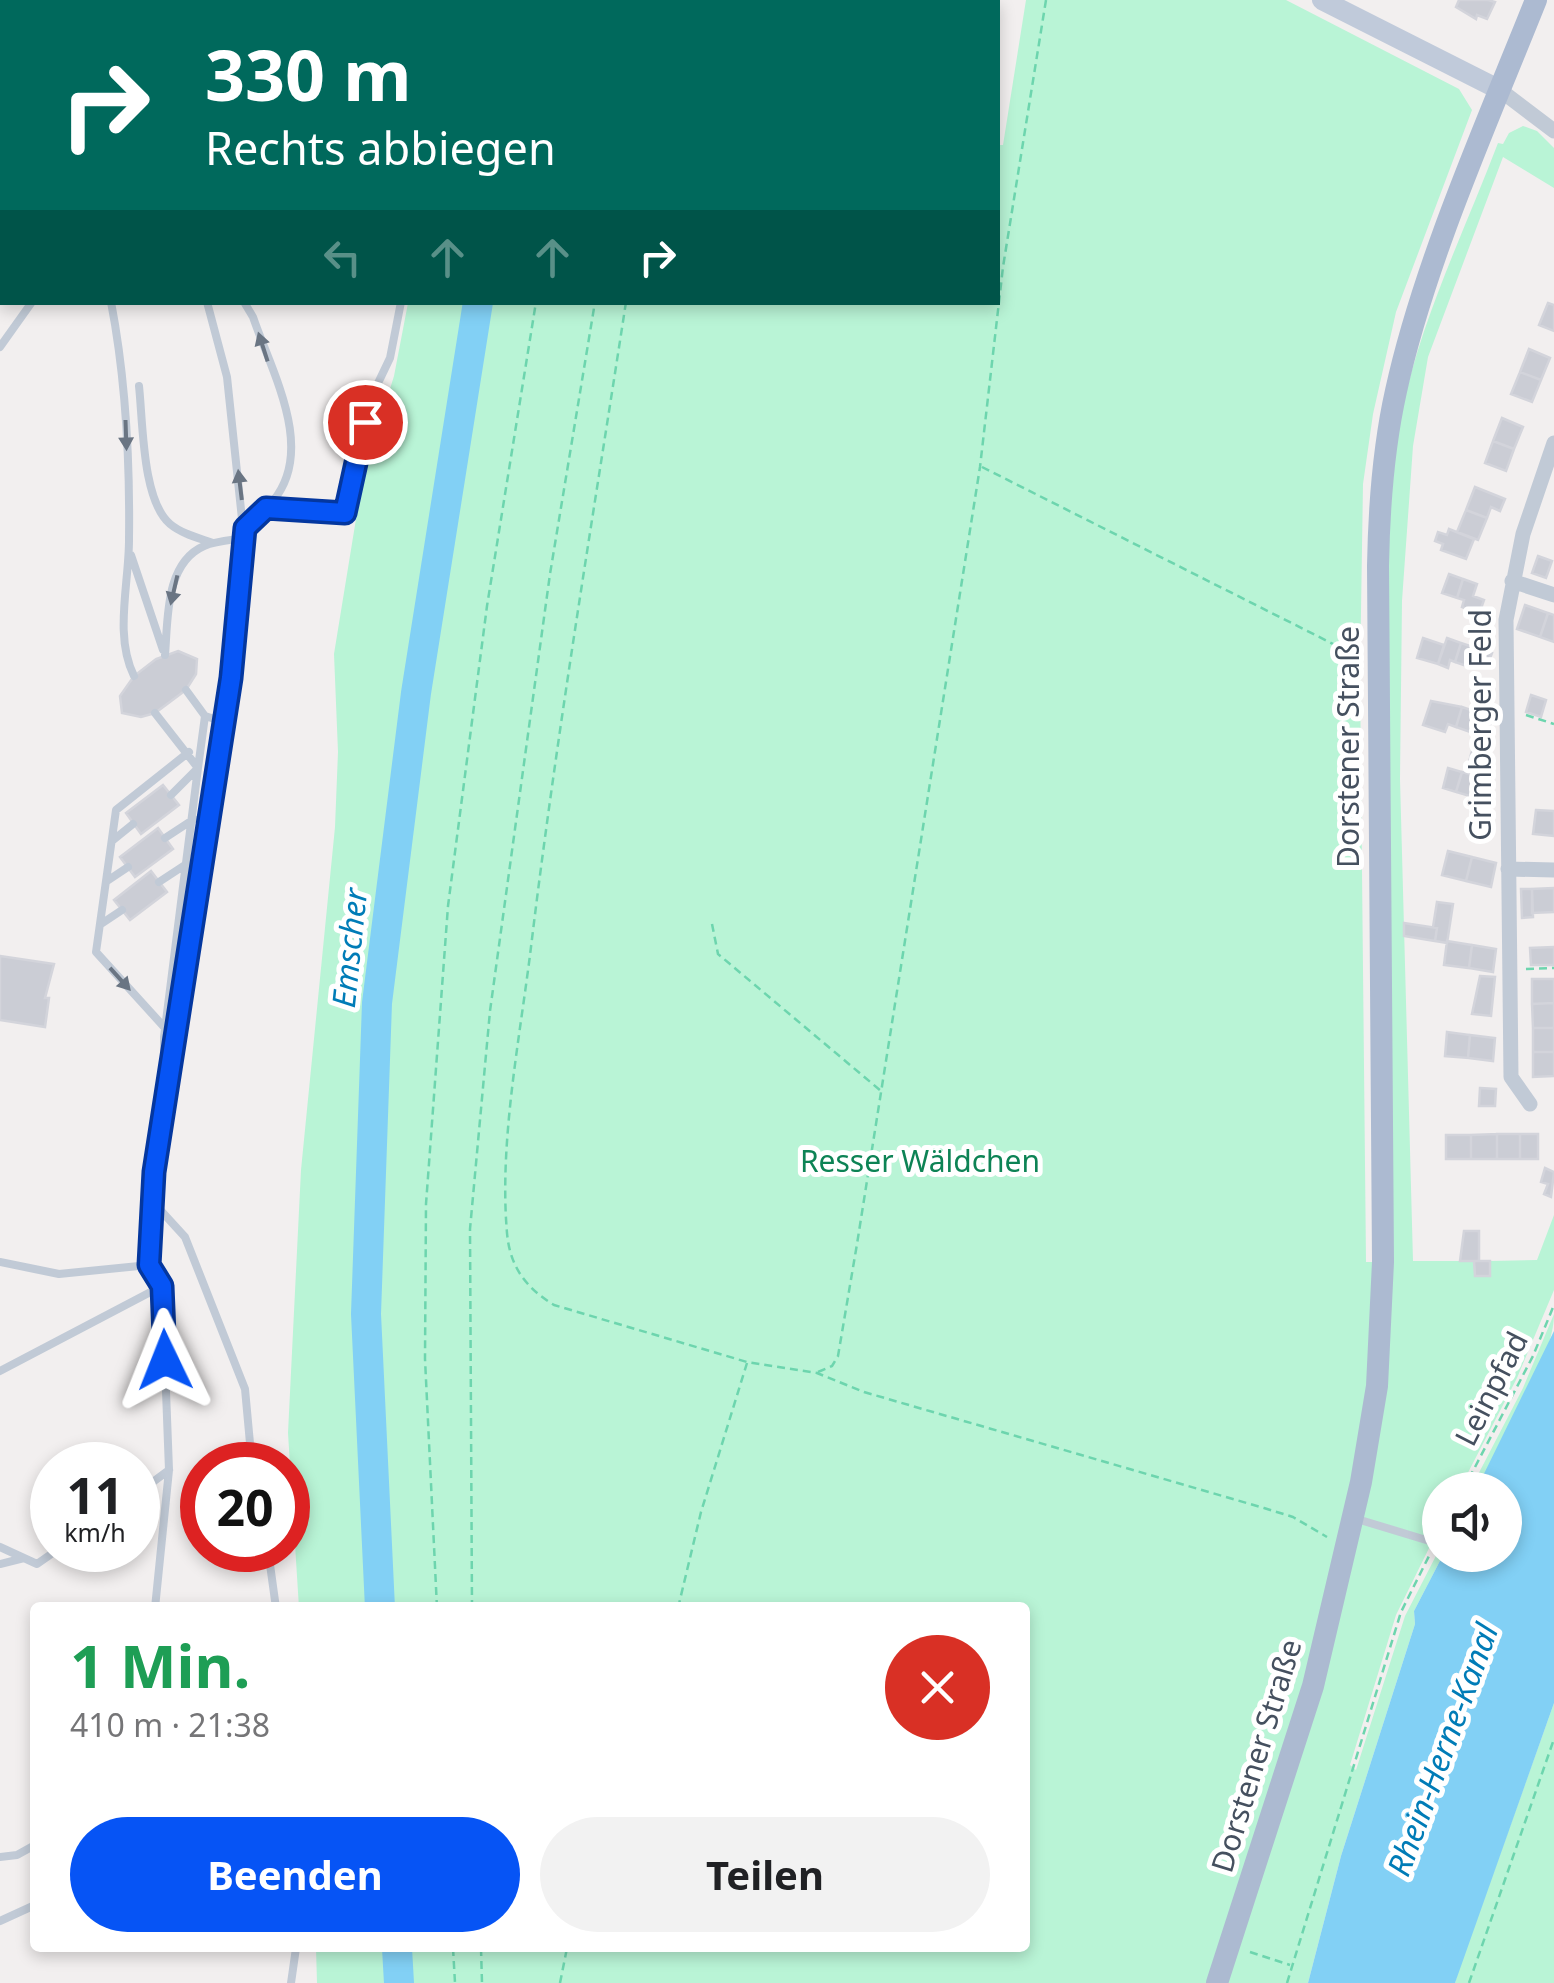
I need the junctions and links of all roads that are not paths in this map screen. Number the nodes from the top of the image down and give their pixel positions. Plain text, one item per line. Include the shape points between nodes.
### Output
1 (1322, 0) edge
2 (1536, 0) edge
3 (1500, 90) junction
4 (1554, 132) edge
5 (30, 305) edge
6 (111, 305) edge
7 (208, 305) edge
8 (246, 305) edge
9 (400, 305) edge
10 (0, 347) edge
11 (140, 386) dead end
12 (1554, 443) edge
13 (266, 508) junction
14 (245, 528) junction
15 (244, 538) junction
16 (213, 544) junction
17 (129, 549) junction
18 (1512, 581) junction
19 (1554, 595) edge
20 (134, 676) dead end
21 (186, 690) dead end
22 (155, 712) dead end
23 (205, 716) junction
24 (222, 721) junction
25 (189, 752) junction
26 (198, 768) junction
27 (171, 795) dead end
28 (194, 819) junction
29 (133, 824) dead end
30 (165, 838) dead end
31 (112, 841) junction
32 (188, 863) junction
33 (128, 867) dead end
34 (1508, 869) junction
35 (1554, 870) edge
36 (106, 882) junction
37 (159, 882) dead end
38 (122, 910) dead end
39 (100, 924) junction
40 (165, 1028) junction
41 (178, 1030) junction
42 (164, 1092) junction
43 (1530, 1104) dead end
44 (153, 1202) junction
45 (0, 1262) edge
46 (149, 1265) junction
47 (162, 1286) junction
48 (0, 1372) edge
49 (250, 1442) edge
50 (169, 1470) junction
51 (160, 1476) edge
52 (1353, 1518) junction
53 (1422, 1539) edge
54 (0, 1547) edge
55 (24, 1558) junction
56 (30, 1561) edge
57 (0, 1564) edge
58 (271, 1572) edge
59 (156, 1602) edge
60 (275, 1602) edge
61 (30, 1847) edge
62 (0, 1858) edge
63 (30, 1907) edge
64 (0, 1921) edge
65 (295, 1952) edge
66 (291, 1983) edge
67 (1217, 1983) edge

1 - 3 main road
2 - 3 main road, Dorstener Straße
3 - 4 street
3 - 52 main road, Dorstener Straße via 1428,281 1396,390 1379,506 1382,1324
5 - 10 lane
6 -> 17 lane via 124,385
14 -> 7 lane via 227,377
13 -> 8 lane via 290,471 294,448
9 - 13 lane via 390,358 369,402 345,513
11 - 16 lane via 158,510 180,530
12 - 18 street, Grimberger Feld
13 - 14 lane
14 - 15 lane
15 - 16 lane
15 - 24 lane
16 -> 17 lane via 190,555 176,575 165,655
17 - 20 lane via 124,656
18 - 19 street, Grimberger Feld
18 - 34 street, Grimberger Feld via 1506,620
21 - 23 lane
22 - 25 lane
23 - 24 lane
23 - 26 lane
24 - 41 lane
25 - 26 lane
25 - 31 lane via 116,810
26 - 27 lane
26 - 28 lane
28 - 30 lane
28 - 32 lane
29 - 31 lane
31 - 36 lane
32 - 37 lane
32 - 40 lane
33 - 36 lane
34 - 35 street, Grimberger Feld
34 - 43 street, Grimberger Feld via 1511,1077
36 - 39 lane
38 - 39 lane
39 -> 40 lane via 96,952
40 - 41 lane
40 - 42 lane
41 - 42 lane
42 - 44 lane
44 - 46 lane
44 - 49 lane via 185,1238 246,1388
45 - 46 lane via 59,1274
46 - 47 lane
47 - 48 lane
47 - 50 lane
50 - 51 lane
50 - 59 lane
52 - 53 lane
52 - 67 main road, Dorstener Straße via 1313,1686
54 - 55 lane
55 - 56 lane
55 - 57 lane
58 - 60 lane
61 - 62 lane
63 - 64 lane
65 - 66 lane

